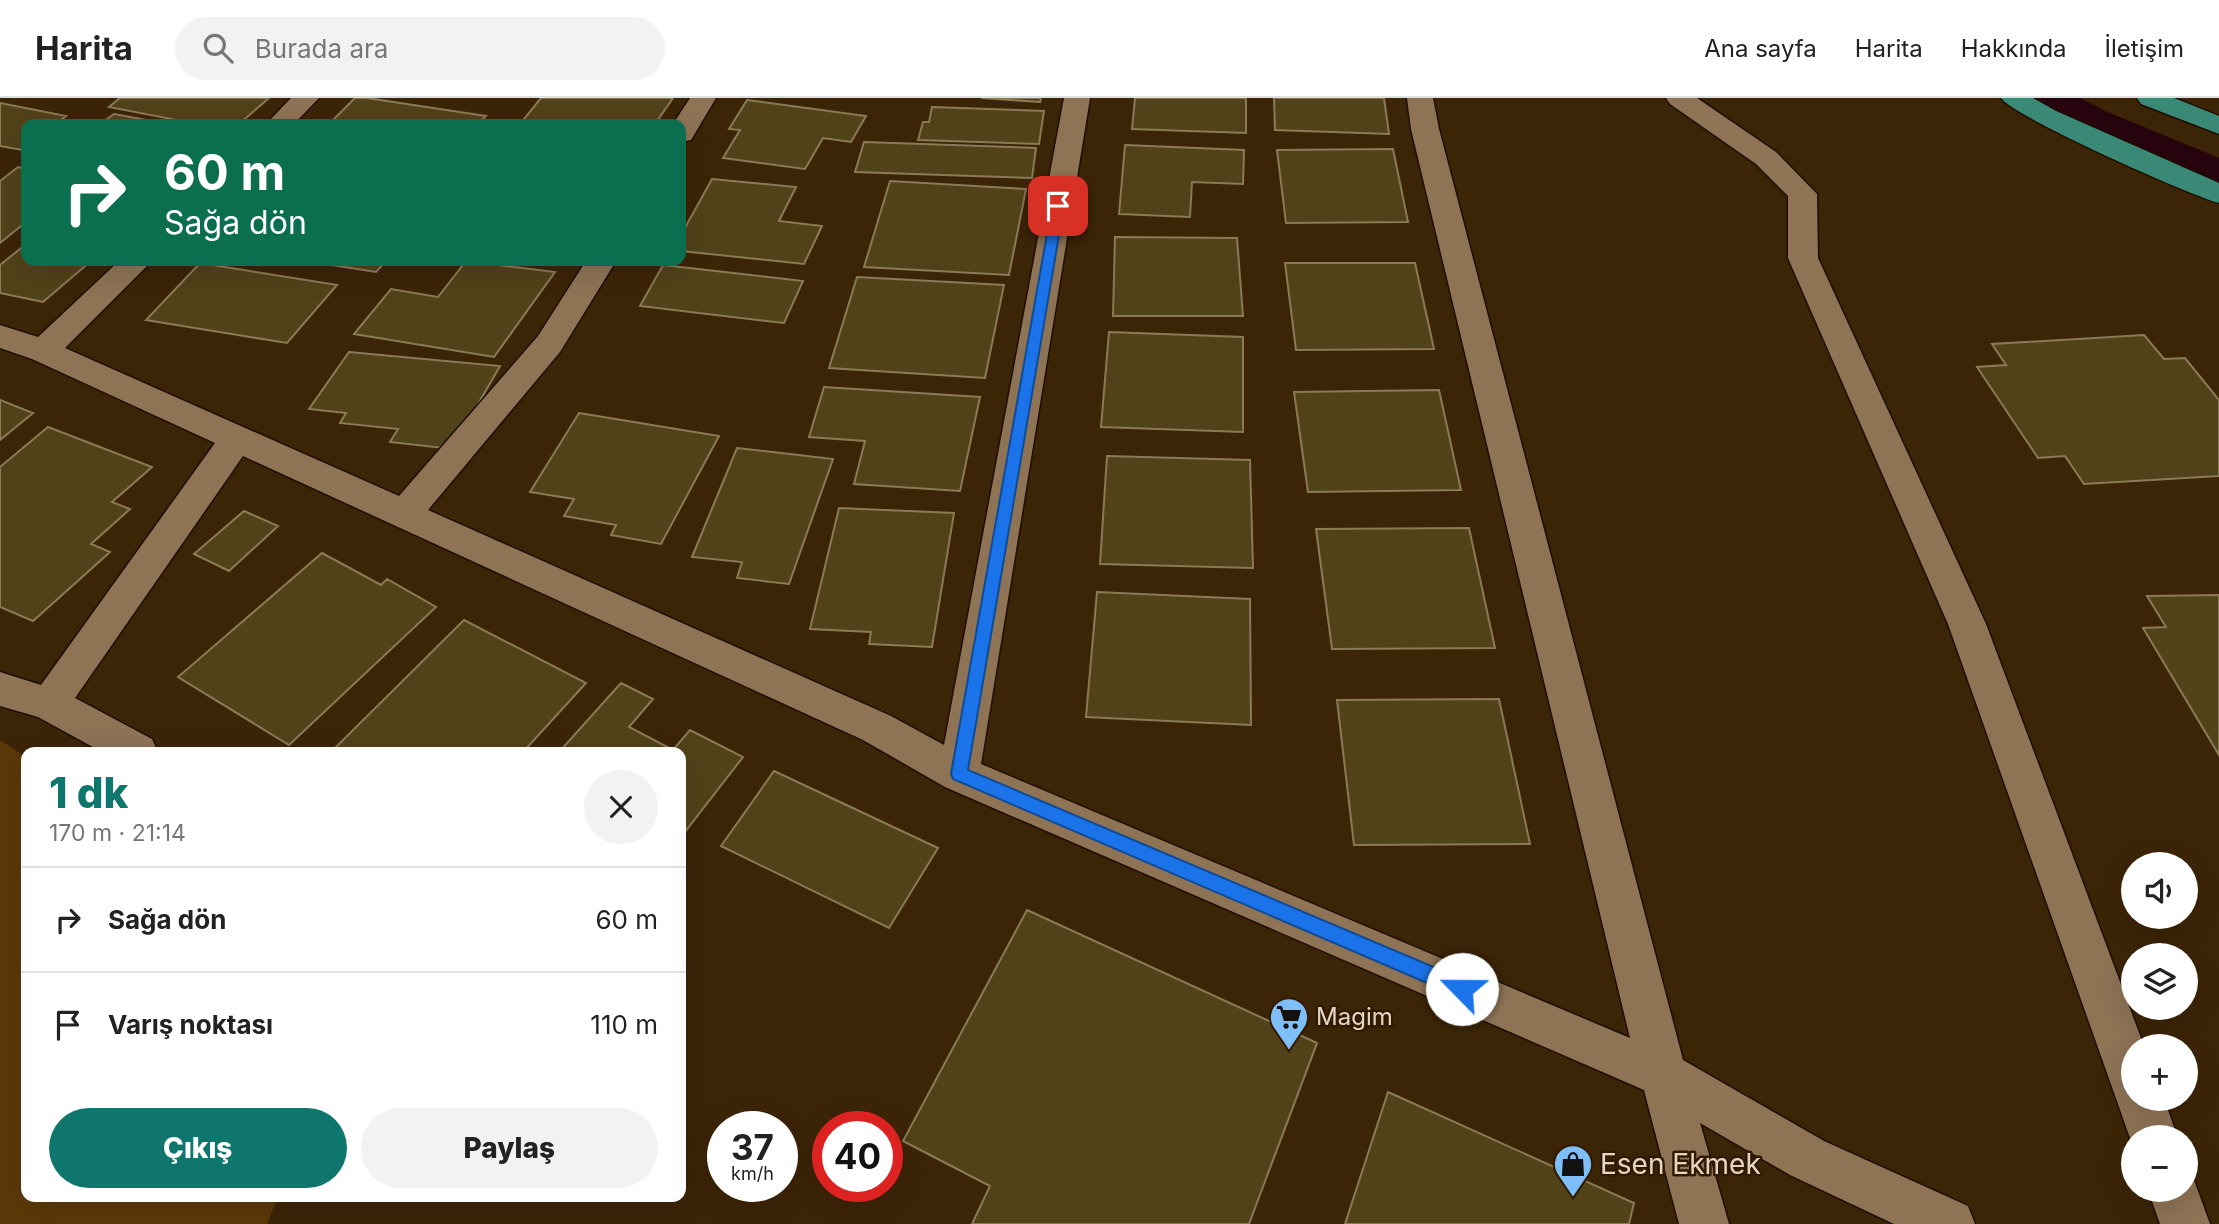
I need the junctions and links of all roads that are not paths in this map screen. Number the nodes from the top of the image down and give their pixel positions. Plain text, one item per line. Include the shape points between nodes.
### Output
1 (306, 98) edge
2 (703, 98) edge
3 (1077, 98) edge
4 (1420, 98) edge
5 (1679, 98) edge
6 (2014, 98) edge
7 (2150, 98) edge
8 (284, 119) edge
9 (686, 126) edge
10 (2219, 126) edge
11 (2219, 194) edge
12 (132, 266) edge
13 (598, 266) edge
14 (0, 336) edge
15 (43, 351) junction
16 (236, 440) junction
17 (405, 513) junction
18 (0, 689) edge
19 (49, 704) junction
20 (129, 747) edge
21 (959, 774) junction
22 (2121, 1047) edge
23 (1663, 1074) junction
24 (2178, 1202) edge
25 (1704, 1224) edge
26 (1950, 1224) edge
27 (2186, 1224) edge

1 - 8 street
2 - 9 street
3 - 21 street
4 - 23 street
5 - 22 street via 1766,158 1803,194 1803,258 1967,624
6 - 11 main road via 2046,117
7 - 10 main road
12 - 15 street
13 - 17 street via 549,344
14 - 15 street
15 - 16 street
16 - 17 street
16 - 19 street
17 - 21 street via 877,728
18 - 19 street
19 - 20 street
21 - 23 street
23 - 25 street
23 - 26 street via 1807,1158
24 - 27 street

